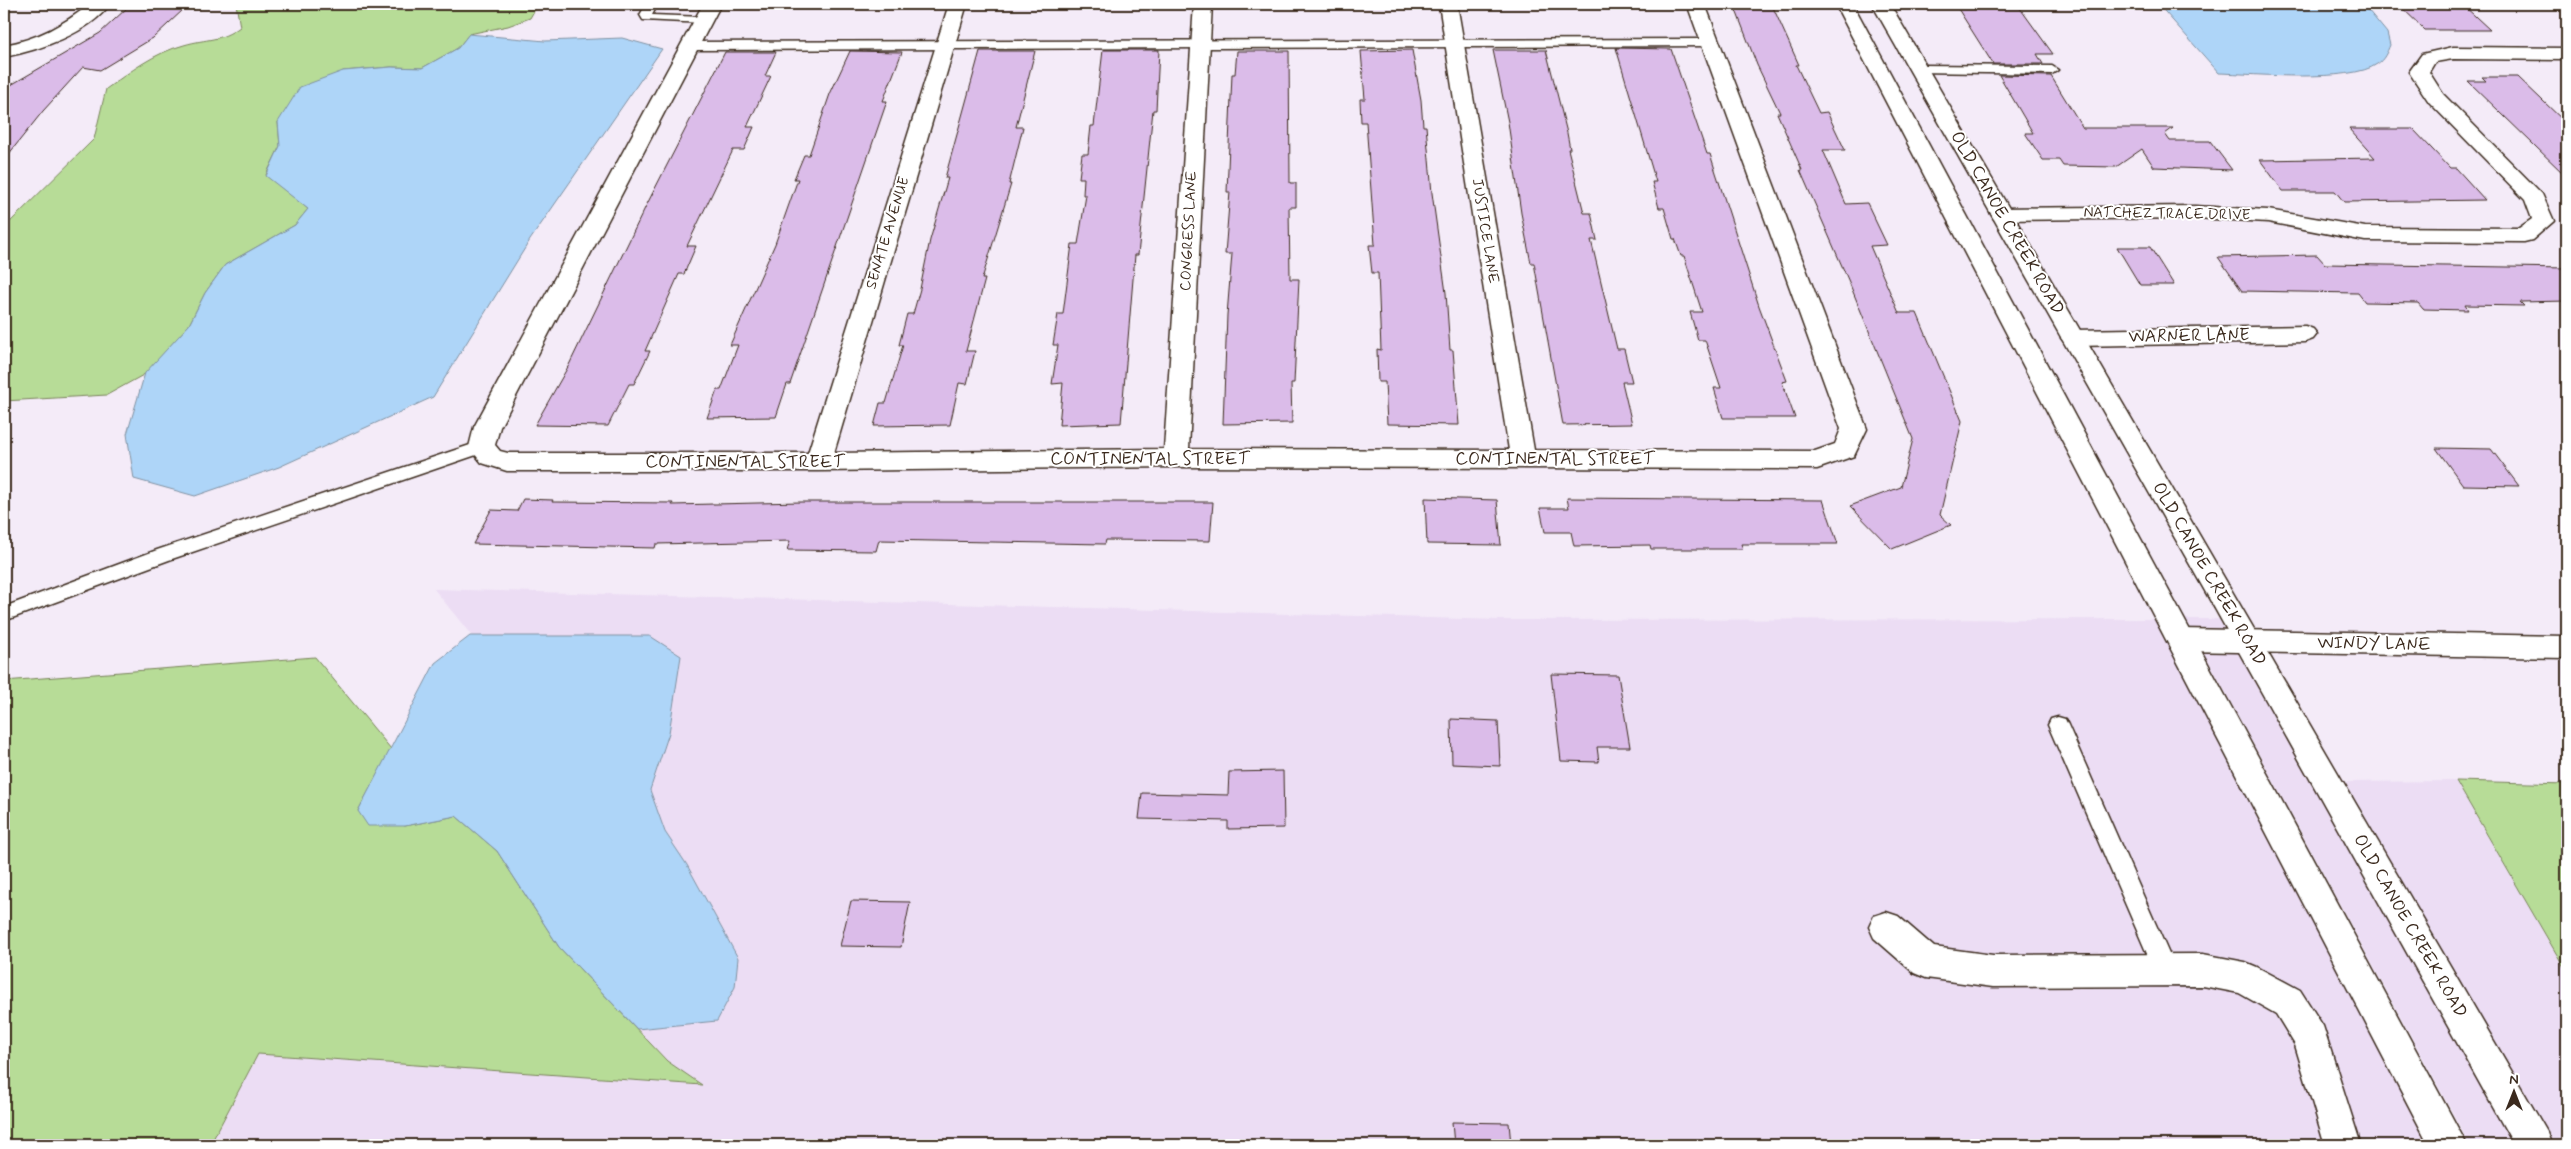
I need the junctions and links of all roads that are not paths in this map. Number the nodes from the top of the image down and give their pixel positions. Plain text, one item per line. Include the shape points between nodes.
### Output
1 (101, 4) edge
2 (652, 4) edge
3 (958, 4) edge
4 (1203, 4) edge
5 (1448, 4) edge
6 (1696, 4) edge
7 (1844, 4) edge
8 (1881, 4) edge
9 (708, 12) edge
10 (1454, 42) junction
11 (1710, 42) junction
12 (946, 44) junction
13 (1200, 44) junction
14 (690, 46) junction
15 (4, 51) edge
16 (2567, 54) edge
17 (1919, 69) junction
18 (2052, 70) dead end
19 (2002, 214) junction
20 (2305, 334) dead end
21 (2073, 338) junction
22 (482, 447) junction
23 (1176, 458) junction
24 (1523, 459) junction
25 (818, 462) junction
26 (4, 614) edge
27 (2182, 640) junction
28 (2248, 642) junction
29 (2567, 647) edge
30 (2058, 725) dead end
31 (1886, 926) dead end
32 (2165, 970) junction
33 (2343, 1145) edge
34 (2449, 1145) edge
35 (2534, 1145) edge

1 - 15 street via 65,32 36,46
2 - 9 lane via 647,18
3 - 12 street, SENATE AVENUE
4 - 13 street, CONGRESS LANE
5 - 10 street, JUSTICE LANE
6 - 11 street, CONTINENTAL STREET
7 - 27 street
8 - 17 street, OLD CANOE CREEK ROAD
9 - 14 street
10 - 11 lane
10 - 13 lane
10 - 24 street, JUSTICE LANE
11 - 24 street, CONTINENTAL STREET via 1854,429 1845,450 1817,460
12 - 13 lane
12 - 14 lane
12 - 25 street, SENATE AVENUE
13 - 23 street, CONGRESS LANE
14 - 22 street via 487,427
16 - 19 street, NATCHEZ TRACE DRIVE via 2453,53 2429,58 2419,72 2436,98 2534,198 2543,221 2524,235 2365,234 2268,216 2195,212
17 - 18 lane
17 - 19 street, OLD CANOE CREEK ROAD
19 - 21 street, OLD CANOE CREEK ROAD
20 - 21 street, WARNER LANE
21 - 28 street, OLD CANOE CREEK ROAD
22 - 25 street, CONTINENTAL STREET via 491,457 507,462
22 - 26 lane via 163,555
23 - 24 street, CONTINENTAL STREET
23 - 25 street, CONTINENTAL STREET
27 - 28 street, WINDY LANE
27 - 34 street
28 - 29 street, WINDY LANE
28 - 35 street, OLD CANOE CREEK ROAD
30 - 32 lane
31 - 32 street via 1926,962 1993,971
32 - 33 street via 2203,970 2245,978 2288,1002 2311,1038

